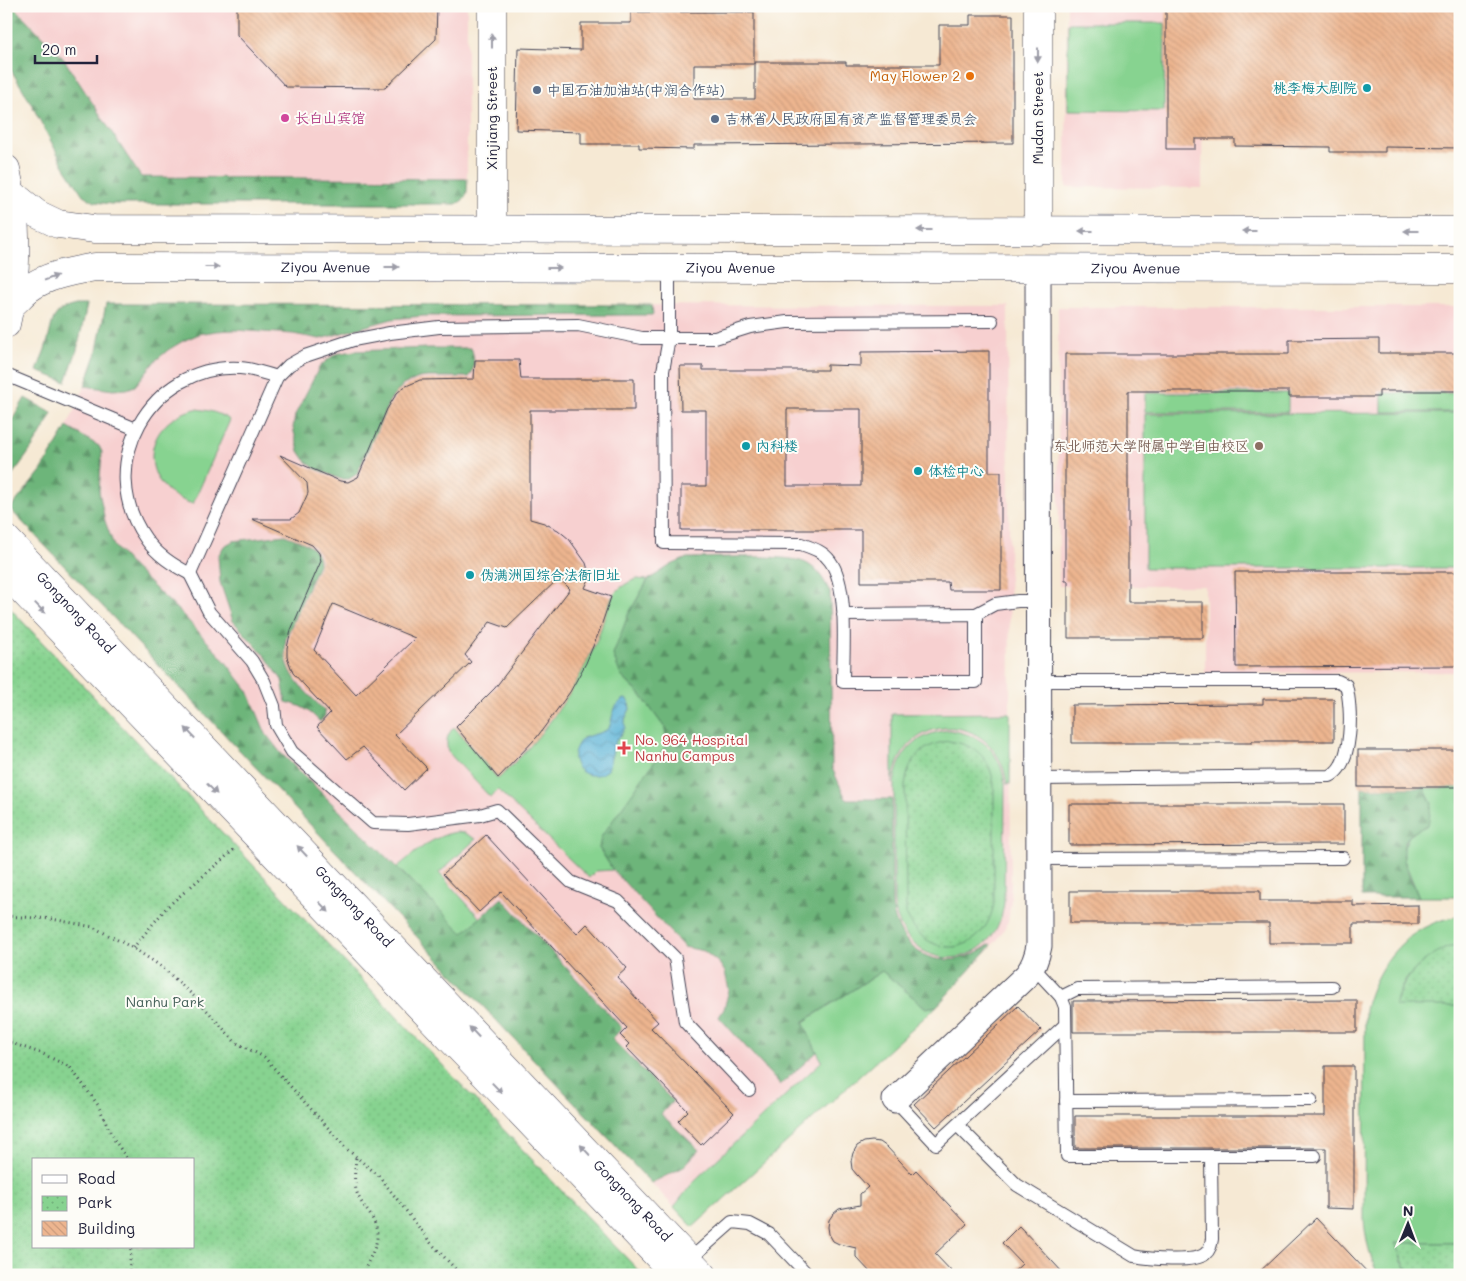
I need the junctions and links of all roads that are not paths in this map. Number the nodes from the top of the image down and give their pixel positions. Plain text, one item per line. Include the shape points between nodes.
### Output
1 (492, 6) edge
2 (1038, 6) edge
3 (9, 182) edge
4 (492, 230) junction
5 (1038, 231) junction
6 (1460, 231) edge
7 (669, 268) junction
8 (1038, 268) junction
9 (1460, 268) edge
10 (8, 315) edge
11 (992, 321) dead end
12 (669, 338) junction
13 (6, 375) edge
14 (277, 377) junction
15 (136, 429) junction
16 (6, 539) edge
17 (6, 573) edge
18 (190, 574) junction
19 (1039, 601) junction
20 (976, 614) junction
21 (843, 615) junction
22 (1039, 681) junction
23 (1039, 779) junction
24 (1343, 858) dead end
25 (1039, 859) junction
26 (1032, 967) junction
27 (1332, 987) dead end
28 (1061, 997) junction
29 (1065, 1025) junction
30 (749, 1090) dead end
31 (894, 1100) joint
32 (1312, 1100) dead end
33 (1066, 1101) junction
34 (958, 1124) junction
35 (1211, 1156) junction
36 (1315, 1156) dead end
37 (689, 1270) edge
38 (808, 1275) edge

4 -> 1 main road, Xinjiang Street
2 -> 5 main road, Mudan Street
3 - 4 main road via 37,214 58,224 94,229
3 - 10 main road via 16,232 16,265
5 -> 4 main road
6 -> 5 main road
7 - 8 main road, Ziyou Avenue
10 -> 7 main road, Ziyou Avenue via 29,288 71,271 95,267
7 - 12 lane
8 - 9 main road, Ziyou Avenue
8 - 19 street
11 - 12 lane via 787,322 750,327 715,338
12 - 14 lane via 642,338 578,325 439,327 353,340 305,356
12 - 21 lane via 663,371 664,543 801,544 820,551 831,561 840,583
13 - 15 lane
14 - 15 lane via 241,368 204,372 170,389 156,401
14 - 18 lane
15 - 18 lane via 126,468 126,488 136,523 159,554
37 -> 16 main road, Gongnong Road
17 -> 37 main road, Gongnong Road via 254,833
18 - 30 lane via 209,612 252,661 264,681 274,706 276,725 292,752 372,823 408,824 497,810 571,882 618,901 675,958 685,1022
19 - 20 lane via 995,604
19 - 22 street
20 - 21 lane
20 - 21 lane via 976,682 843,682
22 - 23 street
22 - 23 lane via 1338,681 1346,685 1348,694 1350,737 1347,752 1336,773 1330,776
23 - 25 street
24 - 25 lane
25 - 26 street via 1039,946
26 - 28 lane
26 - 31 street
27 - 28 lane via 1077,988
28 - 29 lane via 1065,1006
29 - 33 lane
29 - 34 lane
31 - 34 lane via 936,1144
32 - 33 lane
33 - 35 lane via 1067,1156
34 - 35 lane via 1017,1185 1134,1256 1146,1259 1195,1258 1205,1255 1210,1248
35 - 36 lane
37 - 38 lane via 732,1222 750,1224 769,1234

